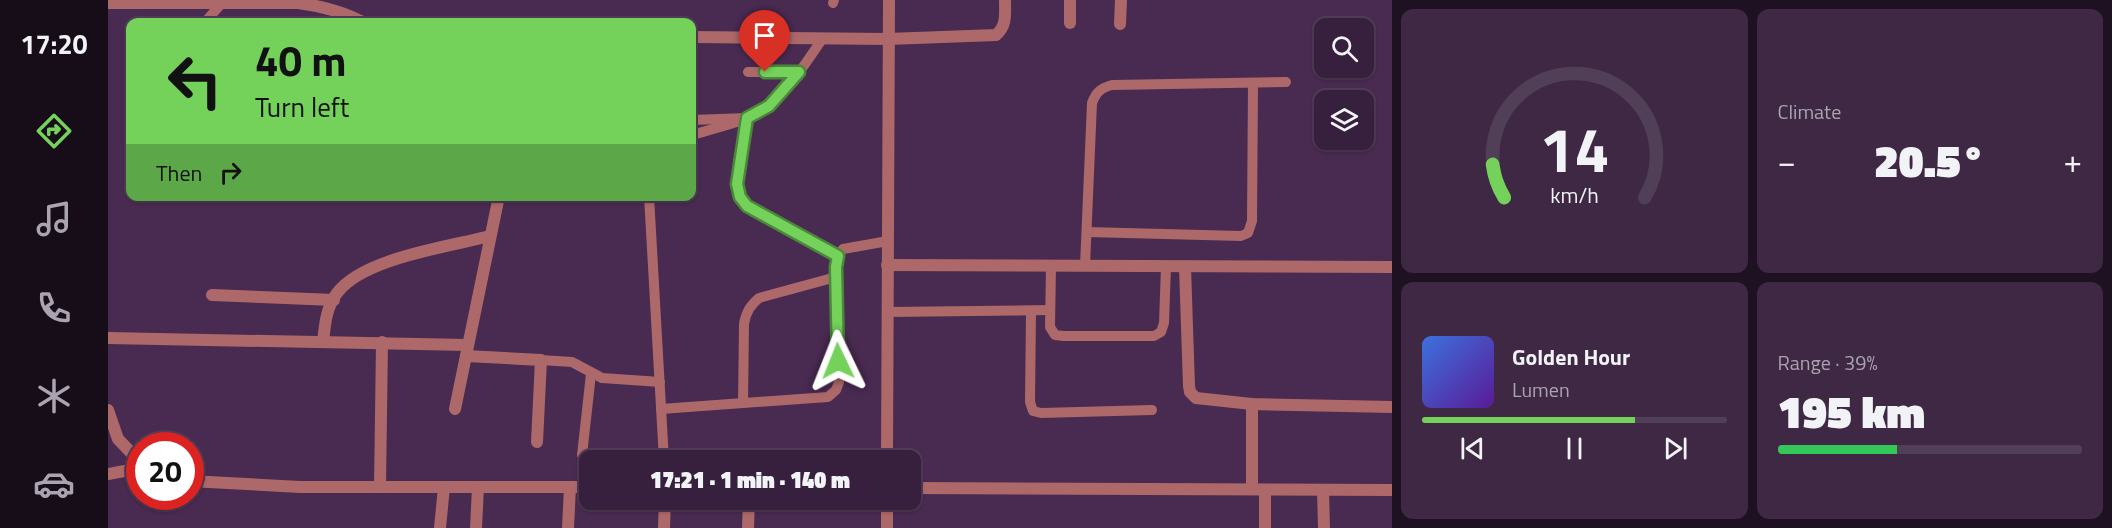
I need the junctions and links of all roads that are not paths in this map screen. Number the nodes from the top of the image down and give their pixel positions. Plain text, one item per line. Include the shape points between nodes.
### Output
1 (348, 0) edge
2 (889, 0) edge
3 (1005, 0) edge
4 (1070, 0) edge
5 (1121, 0) edge
6 (223, 2) junction
7 (108, 3) edge
8 (346, 14) junction
9 (209, 18) edge
10 (354, 18) edge
11 (1070, 23) dead end
12 (1120, 24) dead end
13 (696, 37) edge
14 (823, 38) junction
15 (888, 39) junction
16 (748, 72) dead end
17 (799, 72) junction
18 (1253, 82) junction
19 (1286, 82) dead end
20 (747, 118) junction
21 (696, 120) edge
22 (696, 134) edge
23 (498, 201) edge
24 (650, 201) edge
25 (1087, 232) junction
26 (490, 236) junction
27 (888, 241) junction
28 (838, 256) junction
29 (887, 265) junction
30 (1085, 266) junction
31 (1166, 266) junction
32 (1051, 267) junction
33 (1185, 267) junction
34 (1392, 267) edge
35 (836, 277) junction
36 (212, 295) dead end
37 (334, 300) junction
38 (1050, 310) junction
39 (1031, 311) junction
40 (888, 312) junction
41 (108, 338) edge
42 (323, 342) junction
43 (382, 342) junction
44 (467, 350) junction
45 (541, 360) junction
46 (591, 374) junction
47 (660, 382) junction
48 (743, 403) junction
49 (1252, 404) junction
50 (1392, 407) edge
51 (454, 409) dead end
52 (661, 409) junction
53 (108, 410) edge
54 (1152, 410) dead end
55 (113, 440) edge
56 (537, 442) dead end
57 (583, 450) edge
58 (663, 450) edge
59 (887, 450) edge
60 (126, 451) edge
61 (126, 471) edge
62 (108, 474) edge
63 (204, 482) edge
64 (380, 487) junction
65 (444, 487) junction
66 (478, 488) junction
67 (570, 488) junction
68 (579, 488) edge
69 (921, 488) edge
70 (1258, 490) junction
71 (1323, 490) junction
72 (1392, 490) edge
73 (665, 510) edge
74 (749, 510) edge
75 (887, 510) edge
76 (440, 528) edge
77 (476, 528) edge
78 (568, 528) edge
79 (664, 528) edge
80 (748, 528) edge
81 (887, 528) edge
82 (1265, 528) edge
83 (1324, 528) edge

1 - 8 street
2 - 15 street
3 - 15 street via 1003,29 996,35
4 - 11 street
5 - 12 street
6 - 7 street
6 - 8 street via 298,3
6 - 9 lane
8 - 10 street
13 - 14 street
14 - 15 street
14 - 17 lane
15 - 27 street
16 - 17 lane
17 - 20 lane via 769,106
18 - 19 lane
18 - 25 lane via 1112,85 1095,94
18 - 25 lane via 1252,221 1248,233 1240,236
20 - 21 lane
20 - 22 lane
20 - 28 lane via 737,184 740,197 747,206
23 - 26 street
24 - 47 lane
25 - 30 lane
26 - 37 street via 382,262 356,276
26 - 44 street
27 - 28 lane via 843,249
27 - 29 street
28 - 35 lane
29 - 32 street
29 - 40 street
30 - 31 street
30 - 32 street
31 - 33 street
31 - 38 lane via 1164,322 1161,332 1154,336 1055,334 1050,327
32 - 38 lane
33 - 34 street
33 - 49 street via 1190,393 1196,398
35 - 48 lane via 759,298 751,305 744,324
35 - 48 lane via 836,390 828,397
36 - 37 street
37 - 42 street via 326,316
38 - 39 lane
39 - 40 lane
39 - 54 lane via 1033,411
40 - 59 street
41 - 42 street
42 - 43 street
43 - 44 street
43 - 64 street
44 - 45 street
44 - 51 street
45 - 46 lane via 572,362
45 - 56 street
46 - 47 lane
46 - 57 lane
47 - 52 lane
48 - 52 lane
49 - 50 street
49 - 70 street
52 - 58 lane
53 - 55 street
55 - 60 street
61 - 62 street
63 - 64 street
64 - 65 street
65 - 66 street
65 - 76 street
66 - 67 street
66 - 77 street
67 - 68 street
67 - 78 street
69 - 70 street
70 - 71 street
70 - 82 street
71 - 72 street
71 - 83 street
73 - 79 street
74 - 80 street
75 - 81 street

